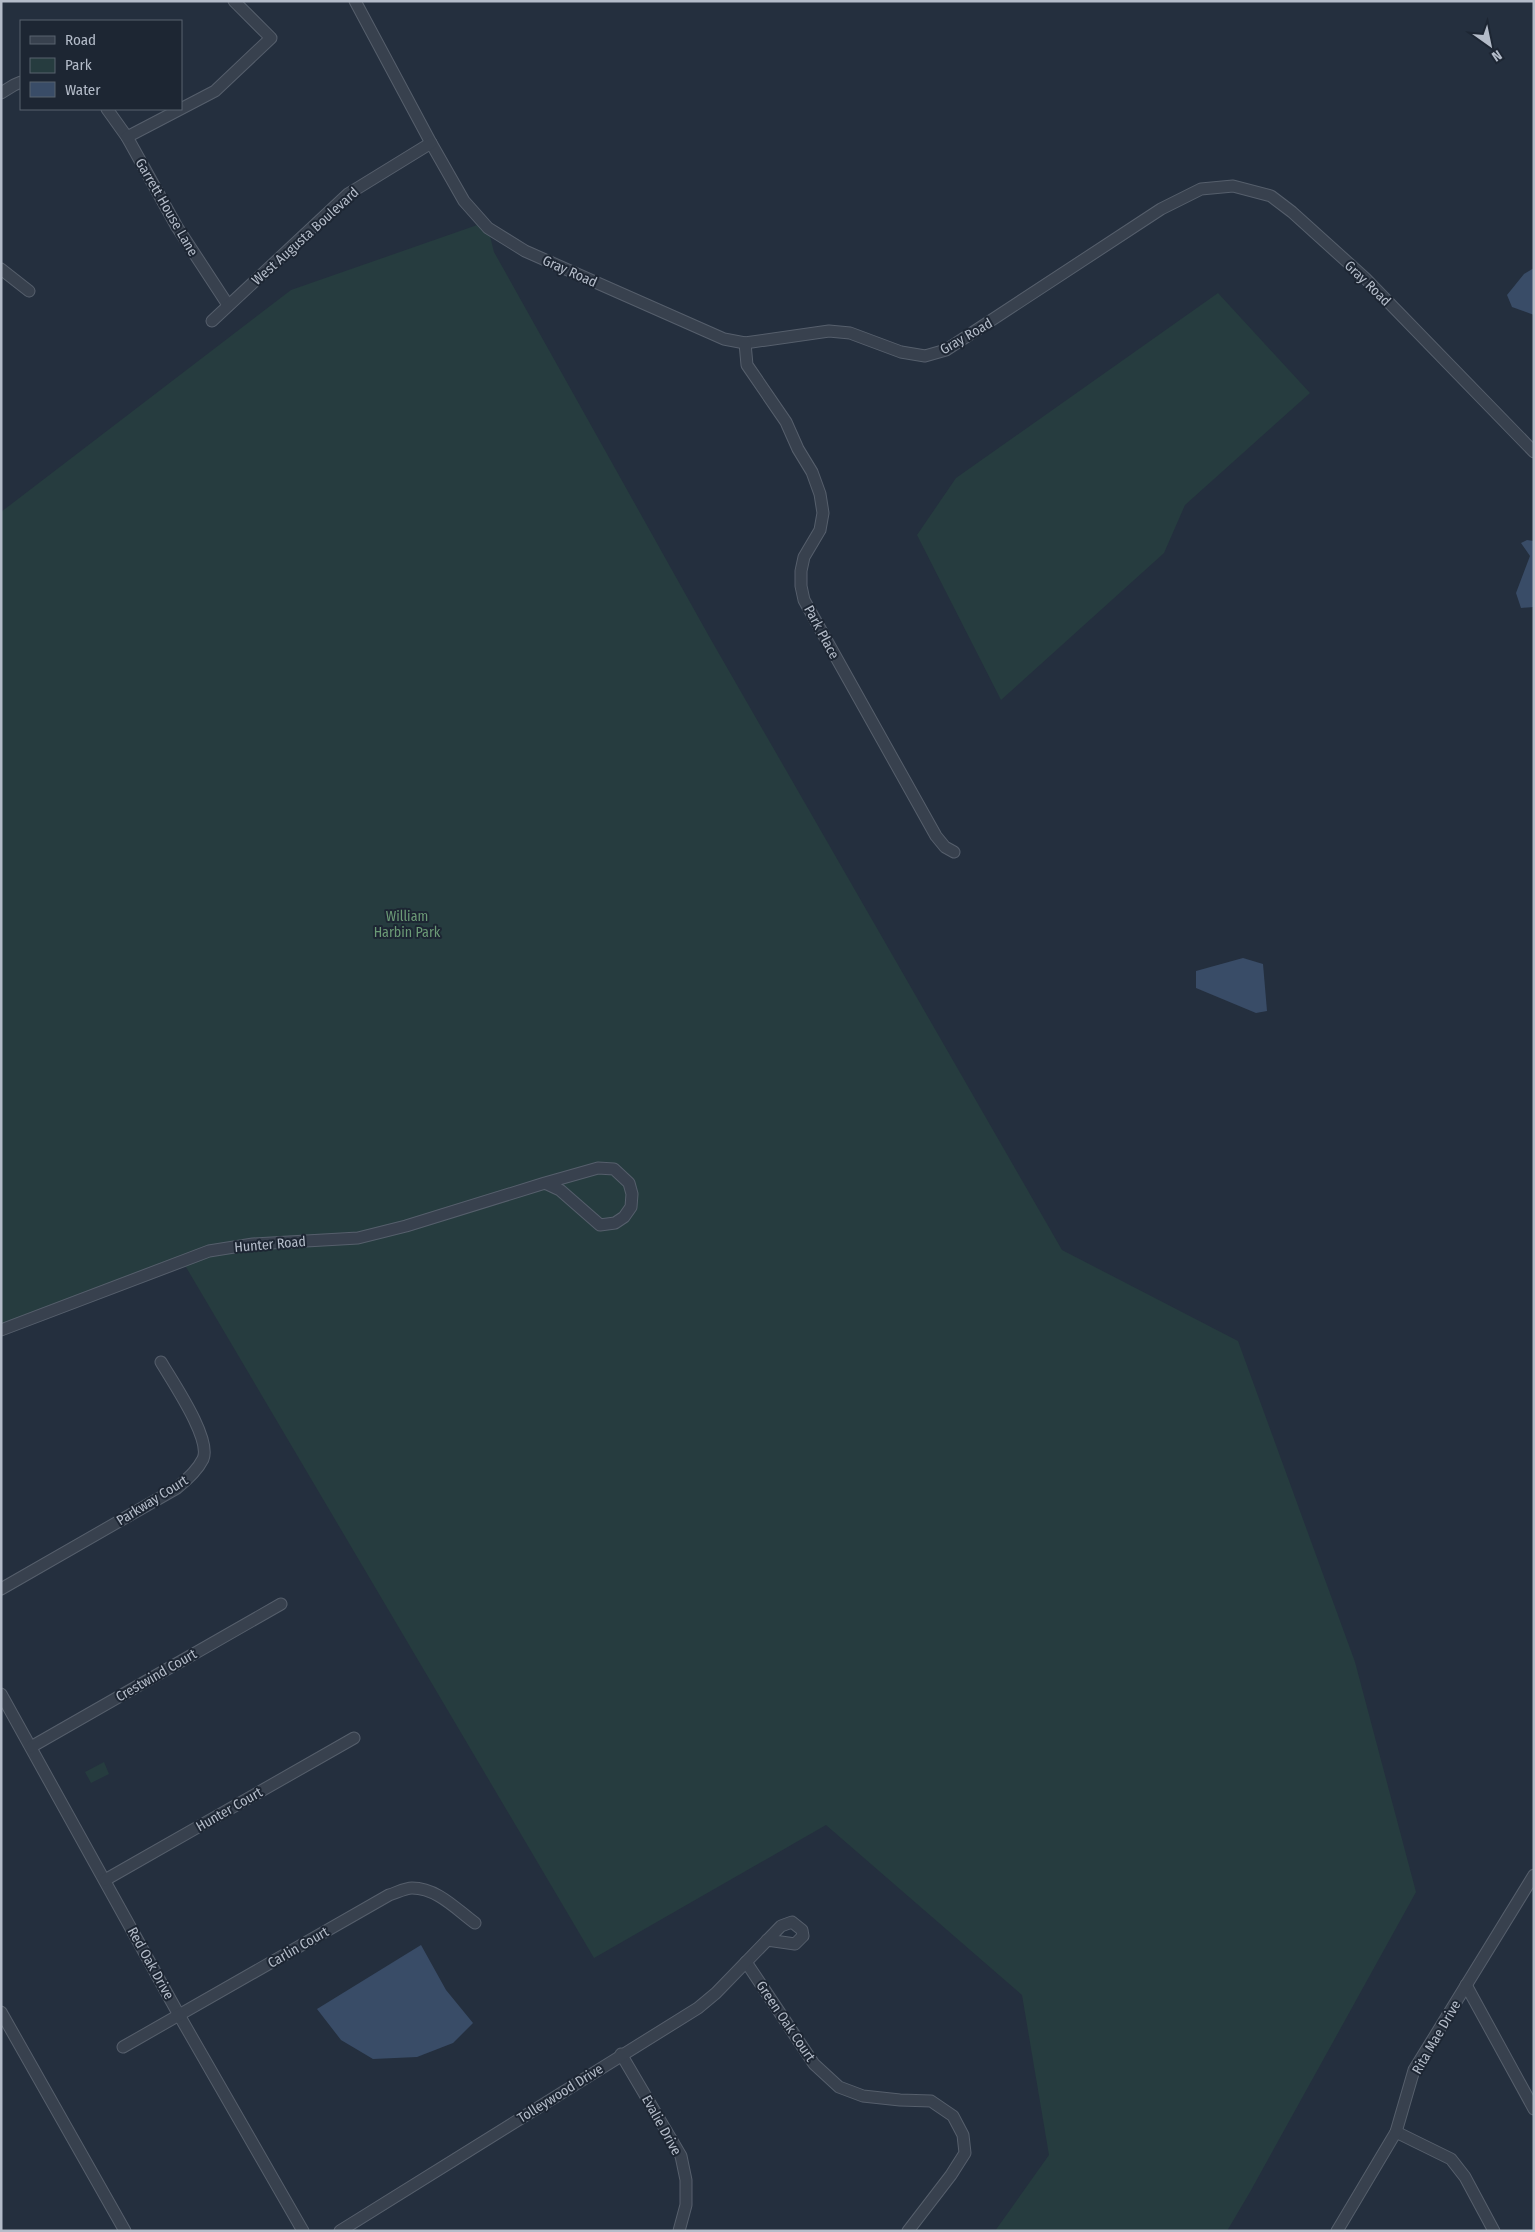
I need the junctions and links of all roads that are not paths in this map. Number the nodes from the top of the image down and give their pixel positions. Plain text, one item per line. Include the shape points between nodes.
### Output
1 (234, 1) edge
2 (355, 1) edge
3 (20, 82) edge
4 (1, 94) edge
5 (182, 109) edge
6 (108, 110) edge
7 (180, 110) edge
8 (127, 137) junction
9 (431, 143) junction
10 (1, 269) edge
11 (29, 291) dead end
12 (228, 306) junction
13 (212, 321) dead end
14 (745, 343) junction
15 (1534, 452) edge
16 (954, 852) dead end
17 (545, 1182) junction
18 (1, 1330) edge
19 (161, 1362) dead end
20 (1, 1589) edge
21 (281, 1604) dead end
22 (1, 1694) edge
23 (354, 1738) dead end
24 (31, 1747) junction
25 (1534, 1875) edge
26 (105, 1880) junction
27 (475, 1923) dead end
28 (767, 1940) dead end
29 (746, 1962) junction
30 (1466, 1985) junction
31 (179, 2015) junction
32 (3, 2019) edge
33 (123, 2047) dead end
34 (622, 2054) junction
35 (1534, 2109) edge
36 (1396, 2132) junction
37 (125, 2231) edge
38 (303, 2231) edge
39 (340, 2231) edge
40 (679, 2231) edge
41 (908, 2231) edge
42 (1337, 2231) edge
43 (1494, 2231) edge

1 - 5 street via 271,38 215,92
2 - 9 street, Gray Road
3 - 4 street
6 - 8 street, Garrett House Lane
7 - 8 street
8 - 12 street, Garrett House Lane via 177,227
9 - 12 street, West Augusta Boulevard via 348,194
9 - 14 street, Gray Road via 464,201 497,233 536,256 724,339
10 - 11 street
12 - 13 street, West Augusta Boulevard
14 - 15 street, Gray Road via 829,331 850,333 901,352 925,356 946,350 1161,209 1201,189 1233,186 1271,196 1292,212 1365,278
14 - 16 street, Park Place via 747,366 786,422 820,494 820,530 804,557 801,572 804,600 936,836
17 - 17 street, Hunter Road via 598,1168 614,1169 629,1182 631,1207 615,1223 600,1225 560,1190
17 - 18 street, Hunter Road via 358,1238 209,1250
19 - 20 street, Parkway Court via 204,1441 204,1458 195,1472 177,1488
21 - 24 street, Crestwind Court
22 - 24 street, Red Oak Drive
23 - 26 street, Hunter Court
24 - 26 street, Red Oak Drive
25 - 30 street, Rita Mae Drive
26 - 31 street, Red Oak Drive
27 - 31 street, Carlin Court via 440,1896 410,1888 390,1895
28 - 29 street, Tolleywood Drive
29 - 34 street, Tolleywood Drive via 698,2008
29 - 41 street, Green Oak Court via 814,2064 838,2086 863,2096 931,2101 953,2116 963,2135 965,2153
30 - 35 street
30 - 36 street, Rita Mae Drive via 1414,2070
31 - 33 street, Carlin Court
31 - 38 street, Red Oak Drive
32 - 37 street
34 - 39 street, Tolleywood Drive
34 - 40 street, Evalie Drive via 681,2156 686,2180 686,2205
36 - 42 street, Rita Mae Drive
36 - 43 street via 1451,2159 1465,2177

